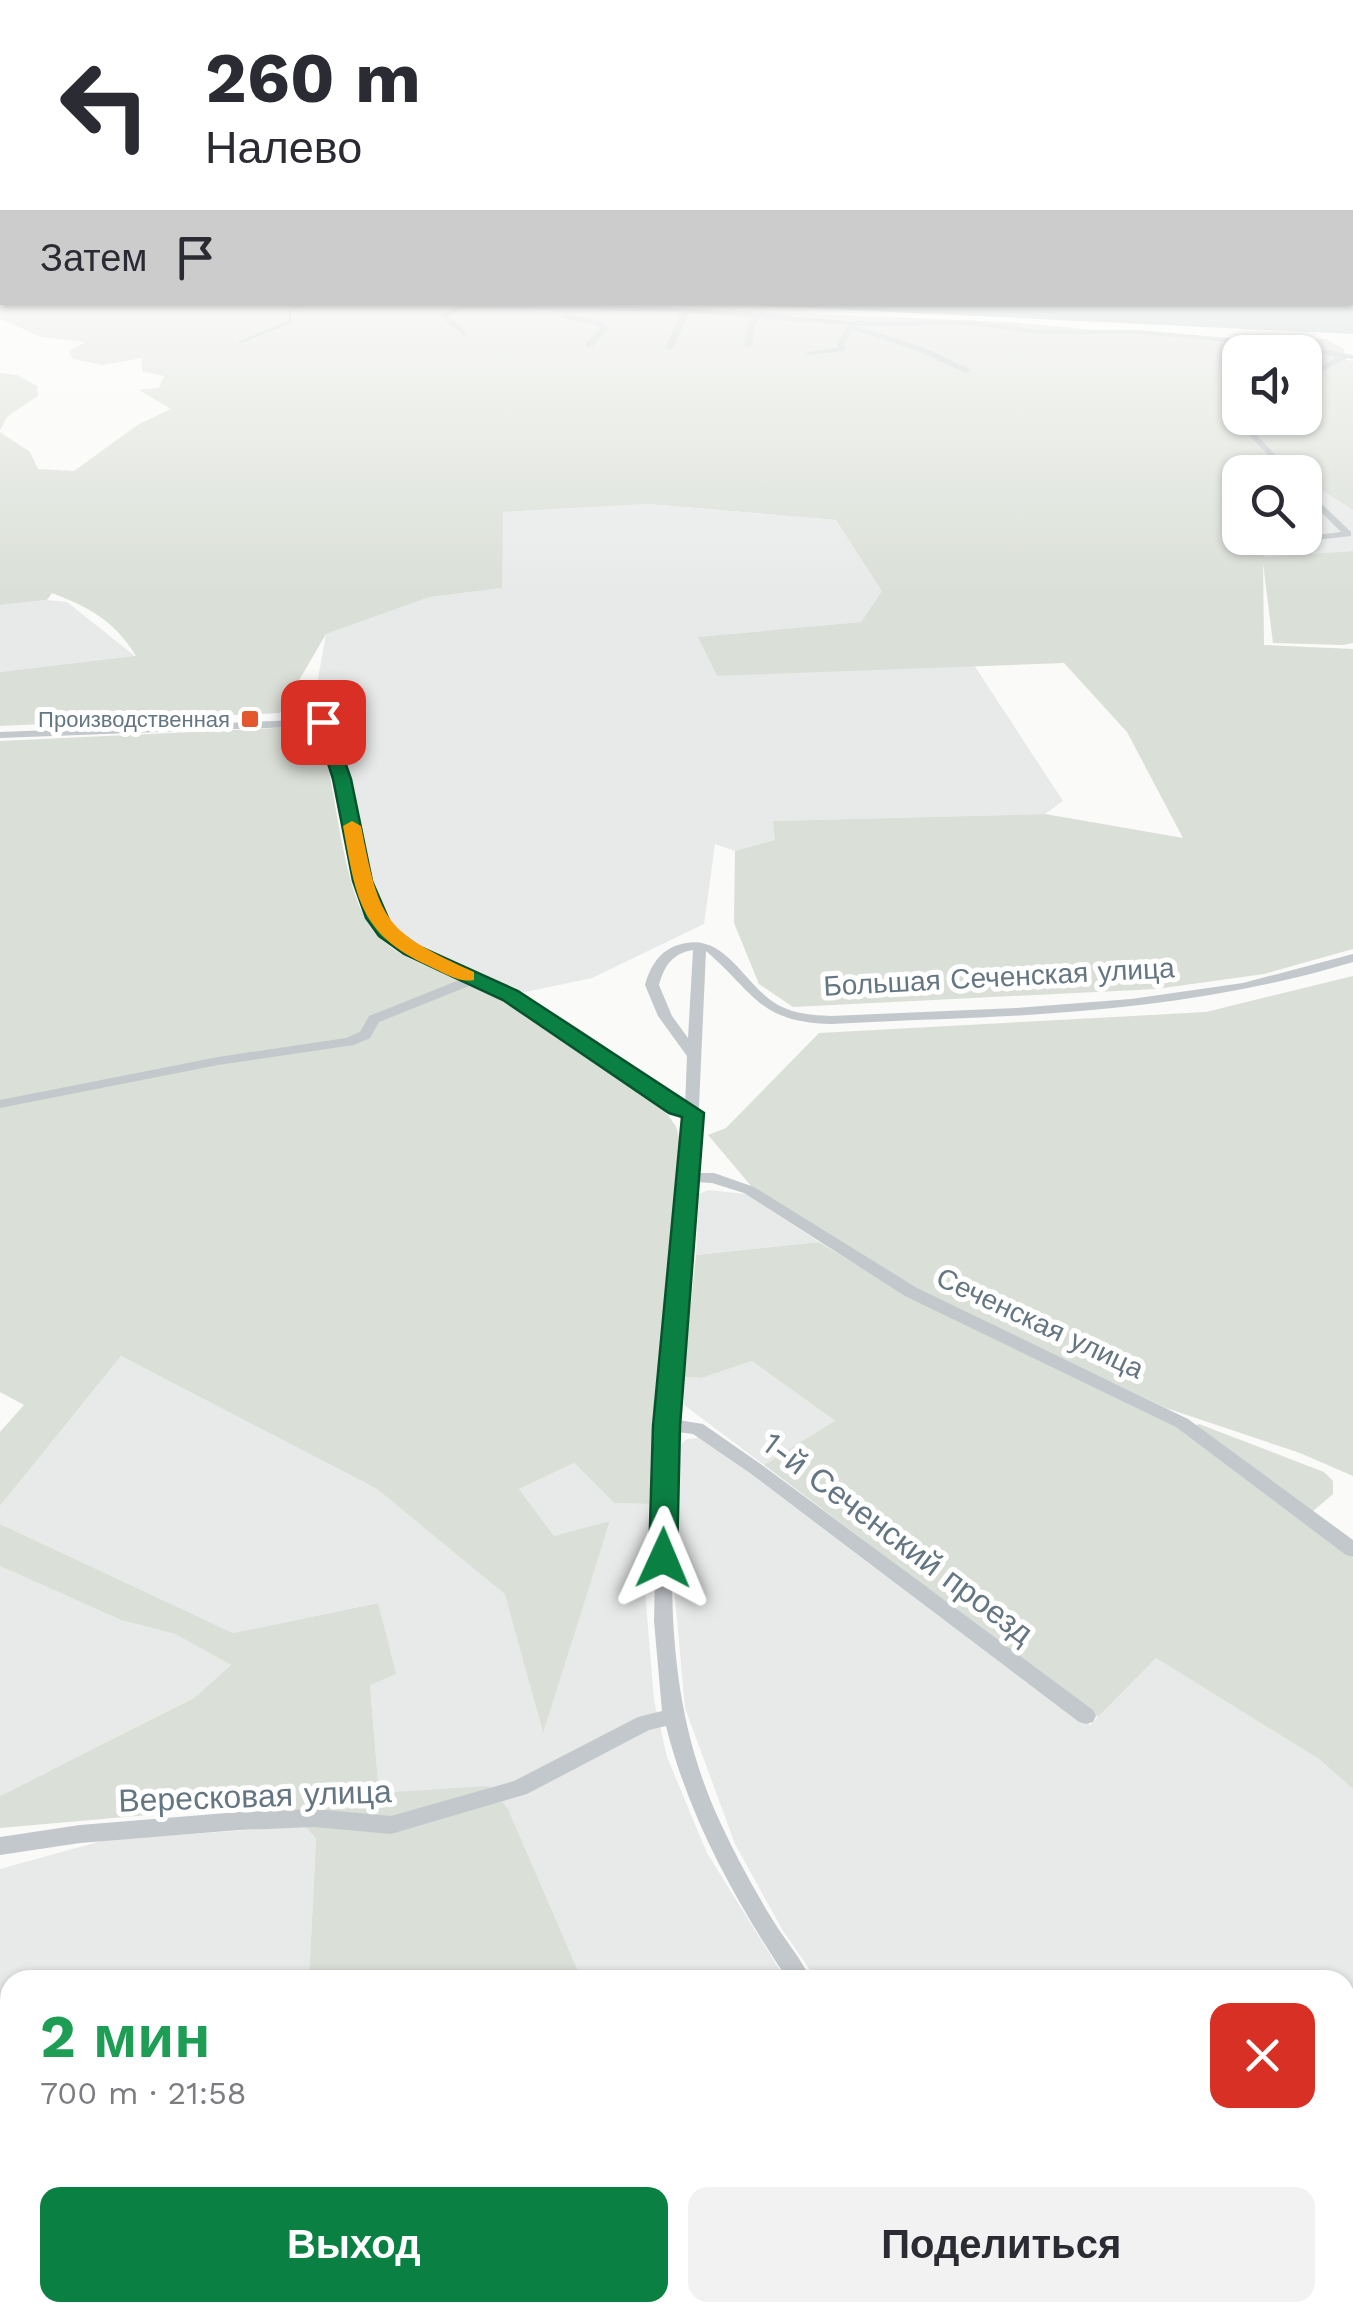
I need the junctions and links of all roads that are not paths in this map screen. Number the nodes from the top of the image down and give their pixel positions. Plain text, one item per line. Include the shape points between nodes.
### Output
1 (1254, 435) edge
2 (1272, 455) edge
3 (1322, 507) edge
4 (1322, 537) edge
5 (0, 734) edge
6 (700, 945) junction
7 (1353, 958) edge
8 (475, 979) junction
9 (692, 1053) junction
10 (0, 1104) edge
11 (693, 1113) junction
12 (688, 1177) junction
13 (666, 1426) junction
14 (1353, 1550) edge
15 (1086, 1716) dead end
16 (673, 1717) junction
17 (0, 1846) edge
18 (793, 1970) edge

1 - 2 street
3 - 4 street via 1348,534
5 - 8 street via 323,722 376,918 411,950
6 - 7 street, Большая Сеченская улица via 718,954 768,1006 812,1018 1201,996
6 - 9 street
6 - 9 street via 670,953 658,964 652,985
8 - 10 street via 374,1019 365,1035 349,1042
8 - 11 street via 532,1008 677,1109
9 - 11 street
11 - 12 street
12 - 13 street
12 - 14 street, Сеченская улица via 749,1190 910,1292 1182,1423
13 - 15 street, 1-й Сеченский проезд via 697,1428
13 - 16 street via 662,1590
16 - 17 street, Вересковая улица via 645,1723 520,1788 391,1825 314,1818 239,1822
16 - 18 street via 722,1846

